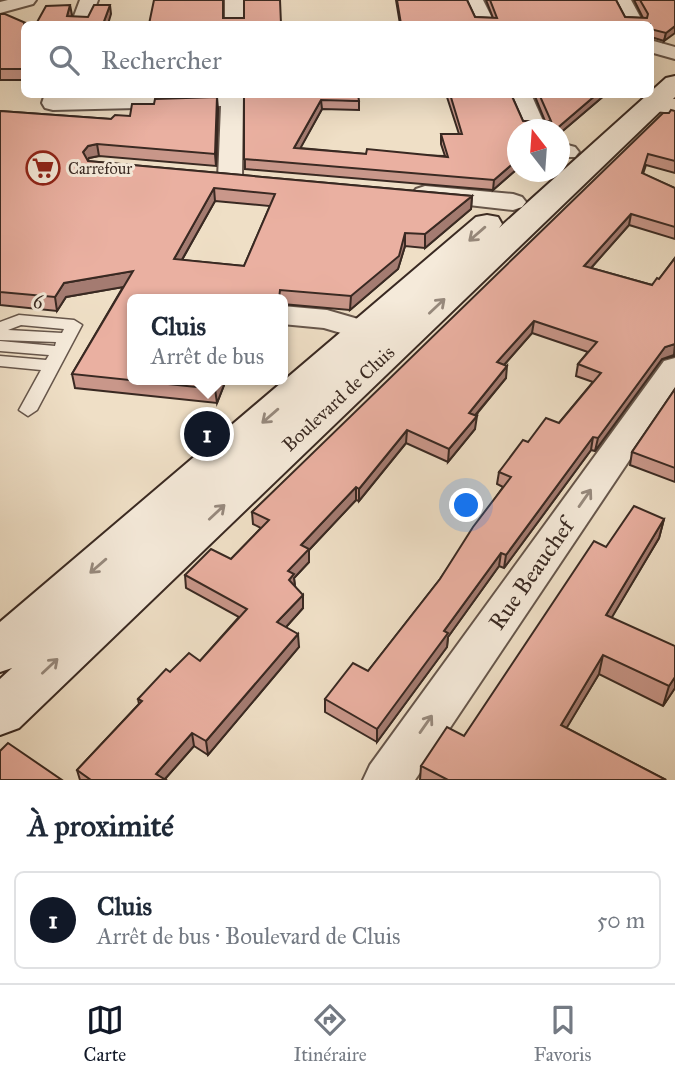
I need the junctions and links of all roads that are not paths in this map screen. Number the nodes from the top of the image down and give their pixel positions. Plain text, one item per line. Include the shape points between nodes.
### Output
1 (27, 0) edge
2 (89, 0) edge
3 (234, 0) edge
4 (474, 0) edge
5 (622, 0) edge
6 (0, 8) edge
7 (81, 21) edge
8 (234, 21) edge
9 (484, 21) edge
10 (633, 21) edge
11 (654, 47) edge
12 (675, 53) edge
13 (675, 58) edge
14 (657, 94) edge
15 (55, 98) edge
16 (202, 98) edge
17 (232, 98) edge
18 (522, 98) edge
19 (651, 98) edge
20 (652, 98) edge
21 (531, 119) edge
22 (570, 150) edge
23 (204, 176) edge
24 (230, 178) junction
25 (258, 180) edge
26 (533, 182) edge
27 (408, 193) edge
28 (513, 202) junction
29 (288, 316) edge
30 (0, 331) edge
31 (383, 336) junction
32 (63, 345) junction
33 (0, 346) edge
34 (0, 352) edge
35 (0, 361) edge
36 (675, 368) edge
37 (28, 410) dead end
38 (2, 649) edge
39 (0, 712) edge
40 (387, 780) edge

1 - 6 street
2 - 7 street
3 - 8 street
4 - 9 street
5 - 10 street
11 - 12 street
13 - 14 main road, Boulevard de Cluis
15 - 16 street via 53,103
17 - 24 street
18 - 21 street
19 - 22 main road, Boulevard de Cluis
31 -> 20 main road, Boulevard de Cluis
23 - 24 street
24 - 25 street
26 - 28 main road, Boulevard de Cluis
27 - 28 street
28 -> 31 main road, Boulevard de Cluis
29 - 31 street via 327,320
30 - 32 lane
31 -> 38 main road, Boulevard de Cluis
39 -> 31 main road, Boulevard de Cluis
32 - 33 lane
32 - 34 lane
32 - 35 lane
32 - 37 lane
40 -> 36 street, Rue Beauchef

